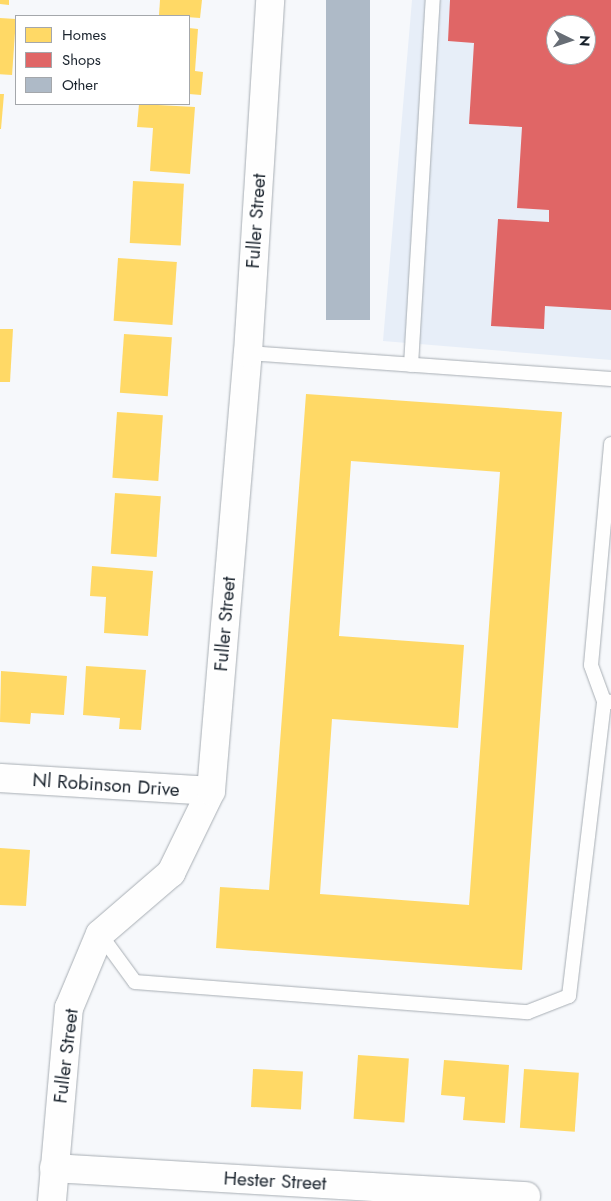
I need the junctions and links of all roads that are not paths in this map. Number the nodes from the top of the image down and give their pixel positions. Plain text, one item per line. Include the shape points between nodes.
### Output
1 (270, 0) edge
2 (433, 0) edge
3 (248, 353) junction
4 (411, 364) junction
5 (611, 379) edge
6 (611, 444) edge
7 (607, 702) edge
8 (0, 778) edge
9 (211, 791) junction
10 (100, 934) junction
11 (54, 1168) junction
12 (526, 1196) dead end
13 (52, 1201) edge

1 - 3 street, Fuller Street
2 - 4 lane
3 - 4 lane
3 - 9 street, Fuller Street
4 - 5 lane
6 - 7 lane via 591,665
7 - 10 lane via 569,996 528,1012 135,982
8 - 9 street, Nl Robinson Drive
9 - 10 street, Fuller Street via 171,873
10 - 11 street, Fuller Street via 70,1008
11 - 12 street, Hester Street
11 - 13 street, Fuller Street

